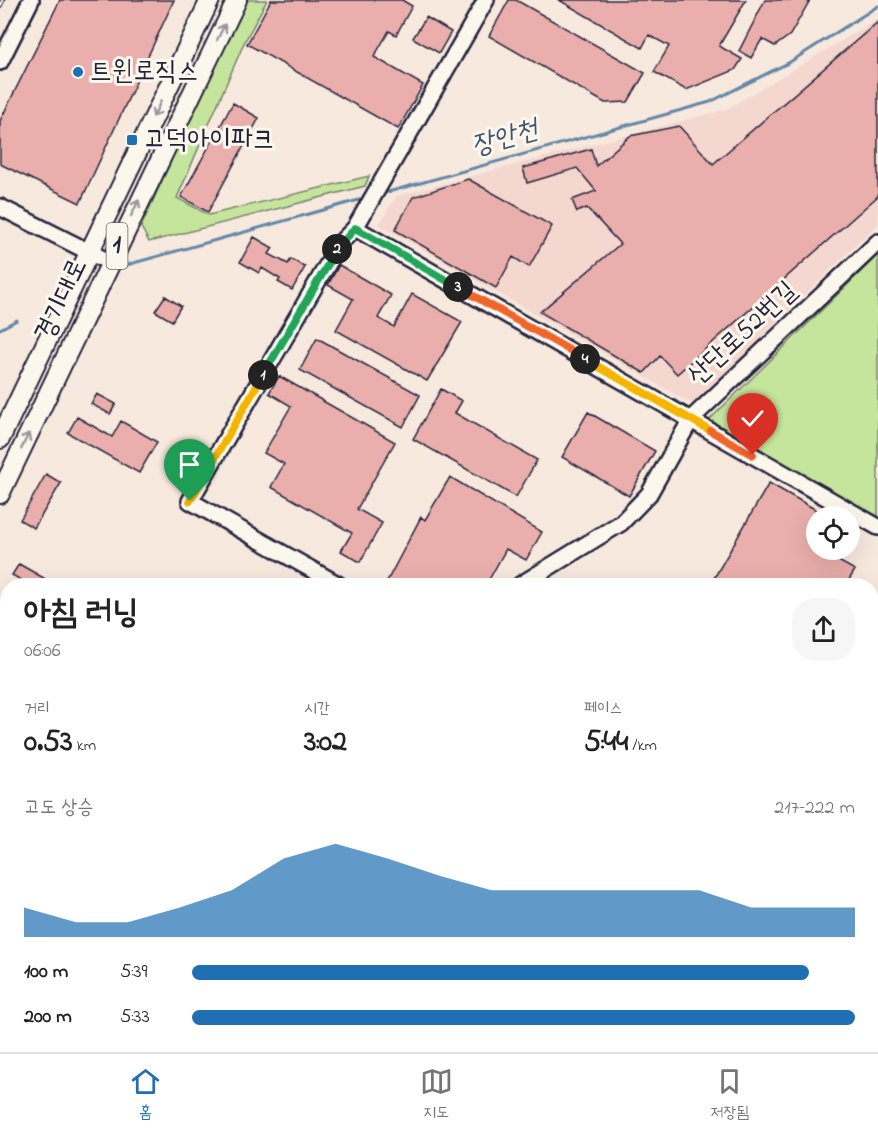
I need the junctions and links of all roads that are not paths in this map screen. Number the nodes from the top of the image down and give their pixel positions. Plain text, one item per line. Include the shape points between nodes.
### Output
1 (31, 0) edge
2 (486, 0) edge
3 (234, 1) edge
4 (206, 3) edge
5 (0, 62) edge
6 (0, 207) edge
7 (355, 228) junction
8 (878, 242) edge
9 (89, 253) junction
10 (109, 262) junction
11 (691, 419) junction
12 (0, 439) edge
13 (0, 494) edge
14 (878, 527) edge
15 (327, 578) edge
16 (531, 578) edge

1 - 5 street
2 - 7 street
10 -> 3 main road, 경기대로 / 1
4 -> 9 main road, 경기대로 / 1
6 - 9 street
7 - 11 street
7 - 15 street via 340,243 190,501
8 - 11 street, 산단로52번길
9 - 10 street
9 - 12 main road, 경기대로 / 1
13 -> 10 main road, 경기대로 / 1
11 - 14 street
11 - 16 street, 산단로52번길 via 649,494 621,523

